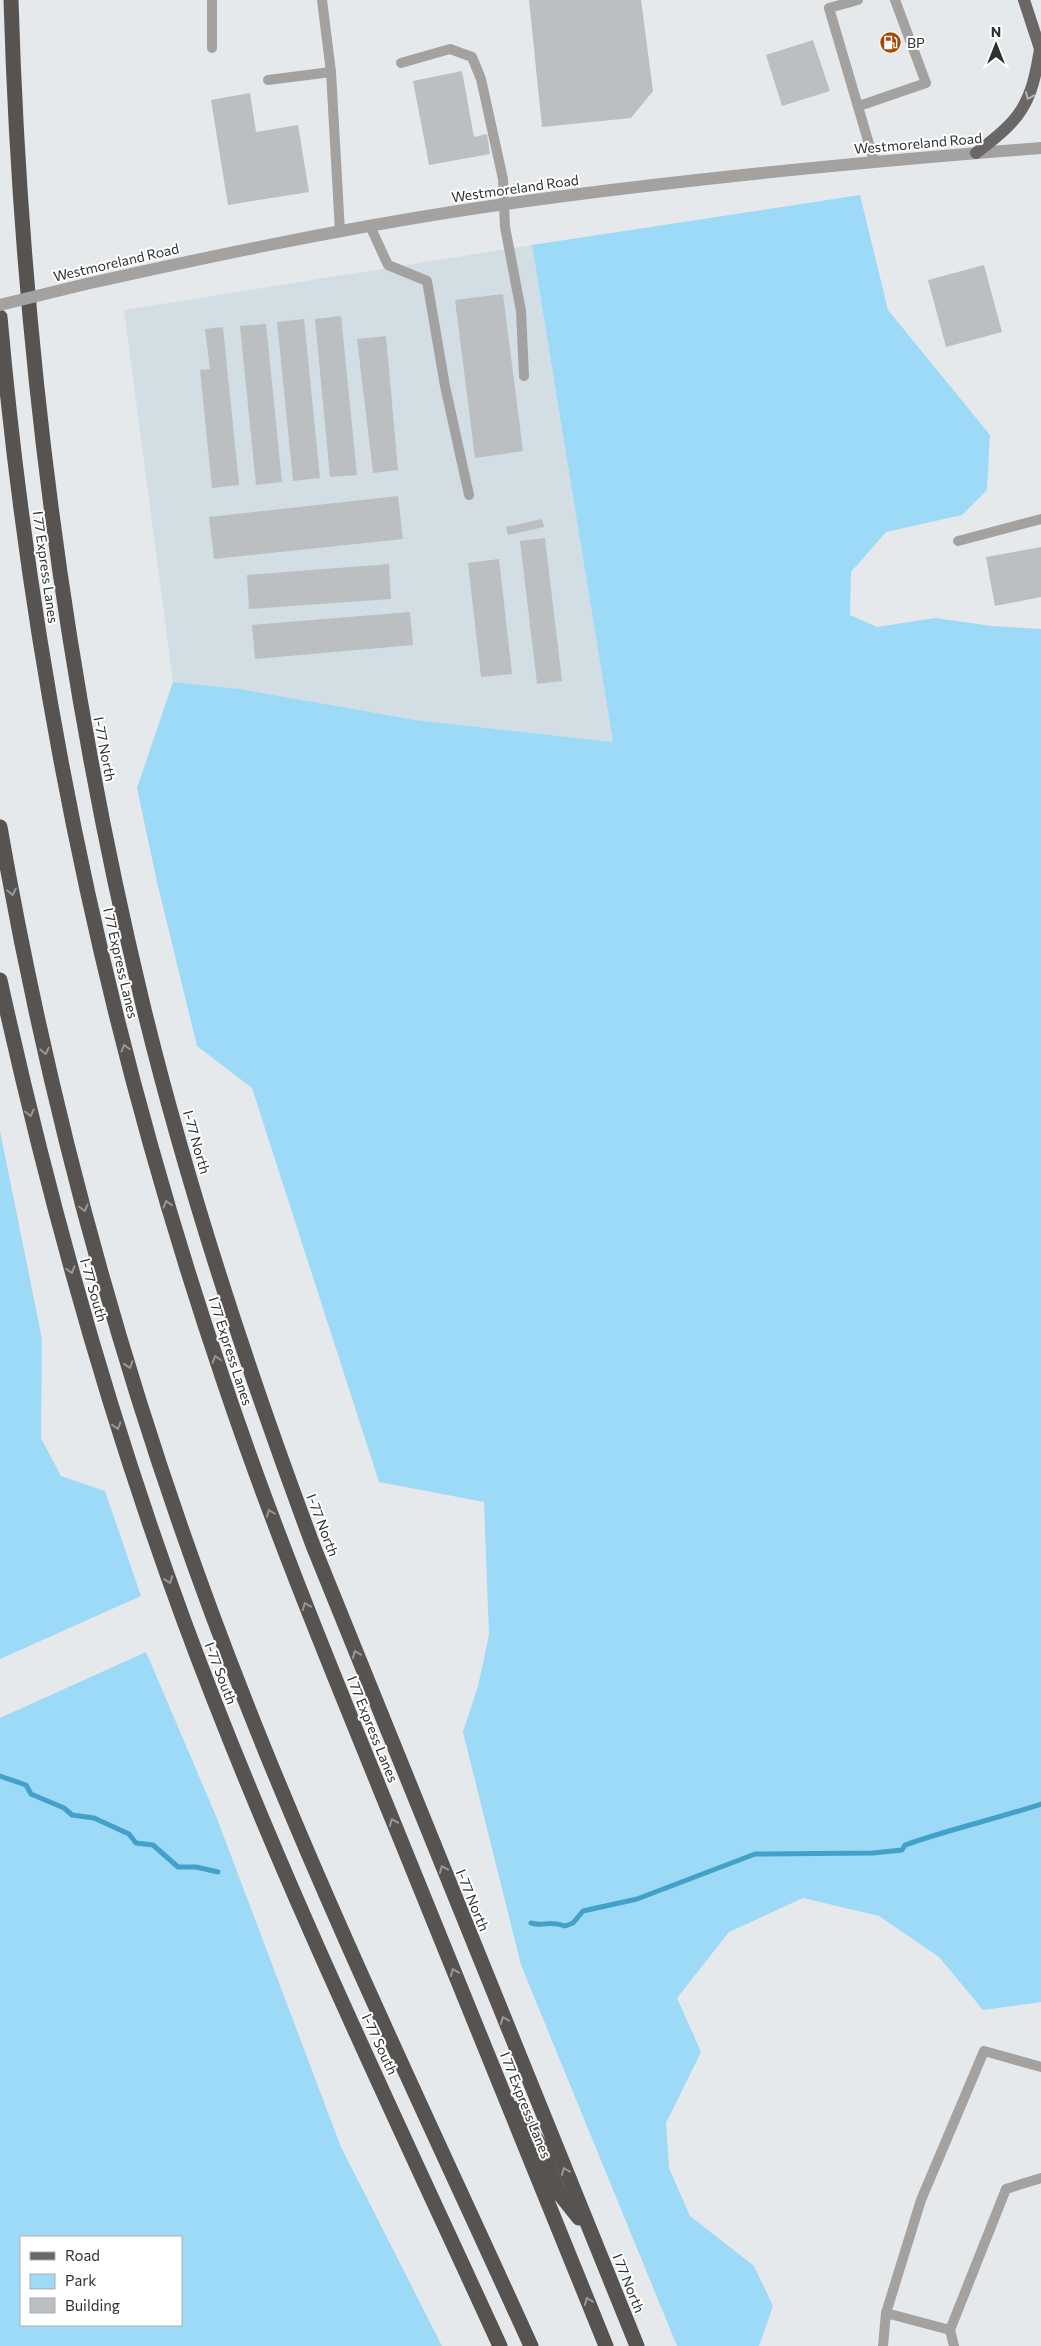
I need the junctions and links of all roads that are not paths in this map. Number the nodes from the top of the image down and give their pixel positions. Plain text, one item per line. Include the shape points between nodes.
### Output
1 (11, 0) edge
2 (212, 0) edge
3 (322, 0) edge
4 (858, 0) edge
5 (895, 0) edge
6 (1024, 0) edge
7 (212, 48) dead end
8 (1040, 51) edge
9 (401, 63) dead end
10 (331, 72) junction
11 (268, 80) dead end
12 (859, 106) junction
13 (1041, 148) edge
14 (976, 153) junction
15 (874, 161) junction
16 (504, 204) junction
17 (370, 226) junction
18 (340, 232) junction
19 (0, 304) edge
20 (0, 317) edge
21 (524, 376) dead end
22 (469, 495) dead end
23 (1041, 520) edge
24 (958, 541) dead end
25 (0, 826) edge
26 (0, 980) edge
27 (492, 2066) junction
28 (1041, 2067) edge
29 (1041, 2178) edge
30 (590, 2232) junction
31 (886, 2313) junction
32 (950, 2330) junction
33 (500, 2346) edge
34 (531, 2346) edge
35 (606, 2346) edge
36 (637, 2346) edge
37 (883, 2346) edge
38 (954, 2346) edge

30 -> 1 highway, I-77 North via 281,1459 220,1280 143,1004 80,706 54,537 23,253
2 - 7 lane
3 - 10 lane
4 - 12 lane via 829,8
5 - 12 lane via 926,83
6 - 8 main road
8 -> 14 main road via 1024,109 1004,132
9 - 16 lane via 450,49 472,57 482,80 503,179
10 - 11 lane
10 - 18 lane
12 - 15 lane
13 - 14 street, Westmoreland Road
14 - 15 street, Westmoreland Road
15 - 16 street, Westmoreland Road
16 - 17 street, Westmoreland Road
16 - 21 lane via 504,227 521,311
17 - 18 street, Westmoreland Road
17 - 22 lane via 388,265 427,281 445,386
18 - 19 street, Westmoreland Road, bridge
27 -> 20 highway, I 77 Express Lanes via 257,1478 165,1196 115,1011 55,730 25,541
23 - 24 lane
25 -> 34 highway via 26,964 69,1149 119,1333 179,1522 245,1702 308,1851
26 -> 33 highway, I-77 South via 41,1156 86,1323 184,1622 292,1889
27 - 30 highway via 540,2146 559,2193
35 -> 27 highway, I 77 Express Lanes
28 - 31 lane via 984,2051 920,2200
29 - 32 lane via 1006,2189
30 - 36 highway, I 77 North
31 - 32 lane
31 - 37 lane
32 - 38 lane

